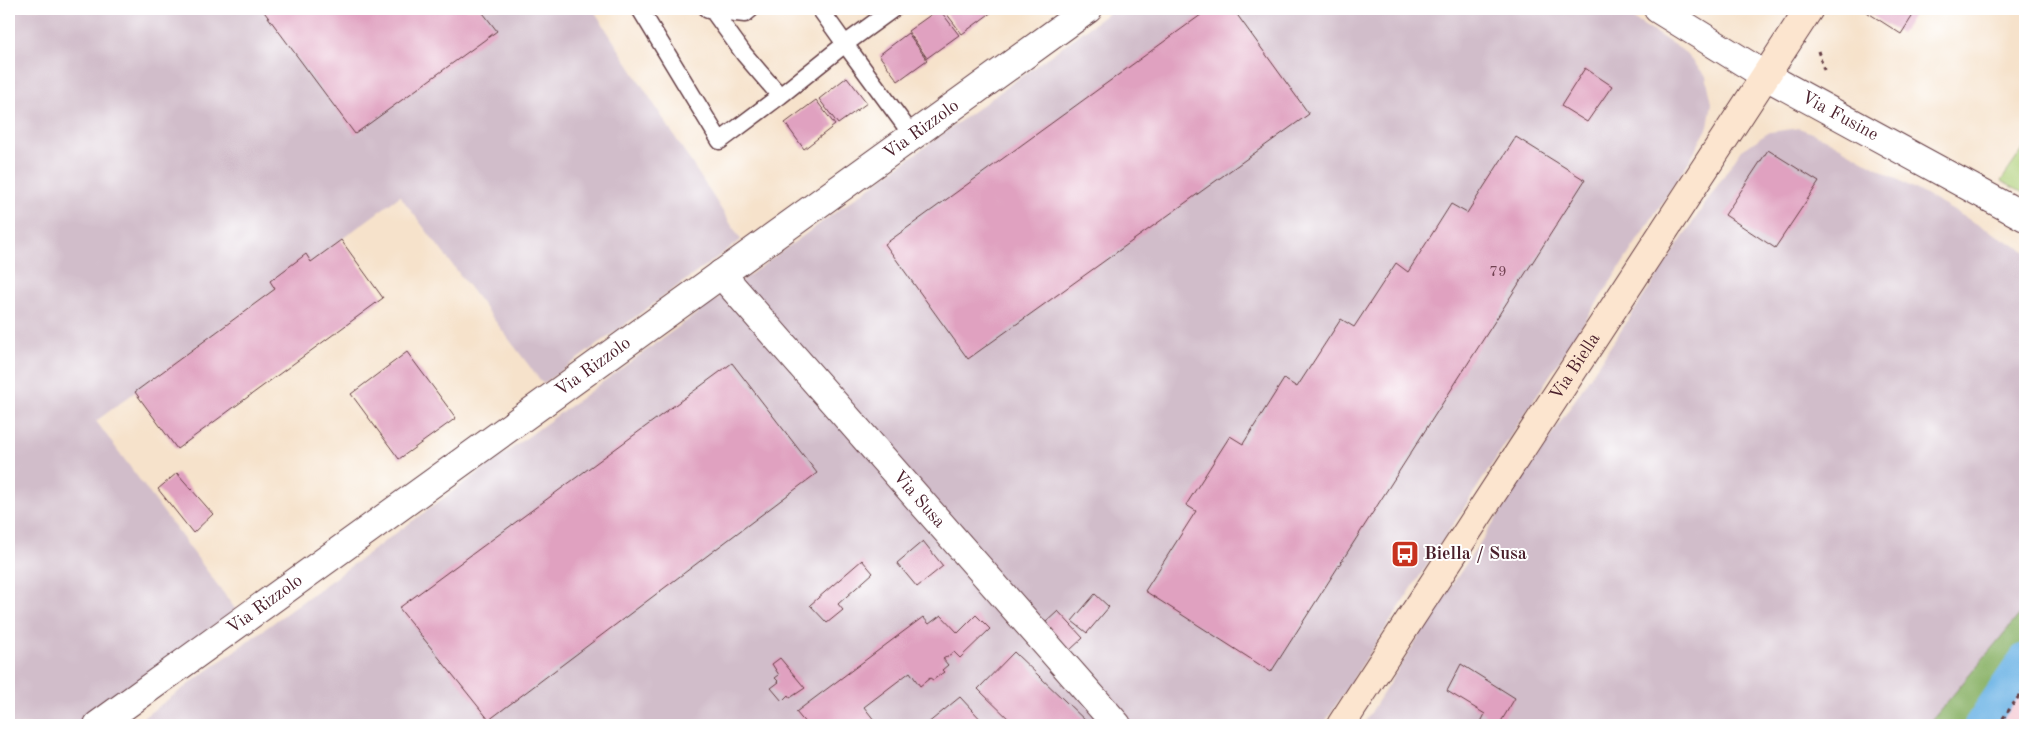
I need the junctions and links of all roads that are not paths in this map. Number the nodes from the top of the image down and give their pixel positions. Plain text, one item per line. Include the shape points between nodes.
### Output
1 (640, 9) edge
2 (751, 9) edge
3 (820, 9) edge
4 (893, 9) edge
5 (1088, 9) edge
6 (1658, 9) edge
7 (1809, 9) edge
8 (710, 10) edge
9 (846, 44) junction
10 (1766, 76) junction
11 (780, 96) junction
12 (912, 135) junction
13 (2025, 217) edge
14 (721, 274) junction
15 (98, 725) edge
16 (1117, 725) edge
17 (1341, 725) edge

1 - 11 lane via 720,140
2 - 8 lane via 745,14
3 - 9 lane
4 - 9 lane
5 - 12 street, Via Rizzolo
6 - 10 street, Via Fusine
7 - 10 main road, Via Biella
8 - 11 lane
9 - 11 lane
9 - 12 lane
10 - 13 street, Via Fusine
10 - 17 main road, Via Biella
12 - 14 street, Via Rizzolo
14 - 15 street, Via Rizzolo
14 - 16 street, Via Susa

